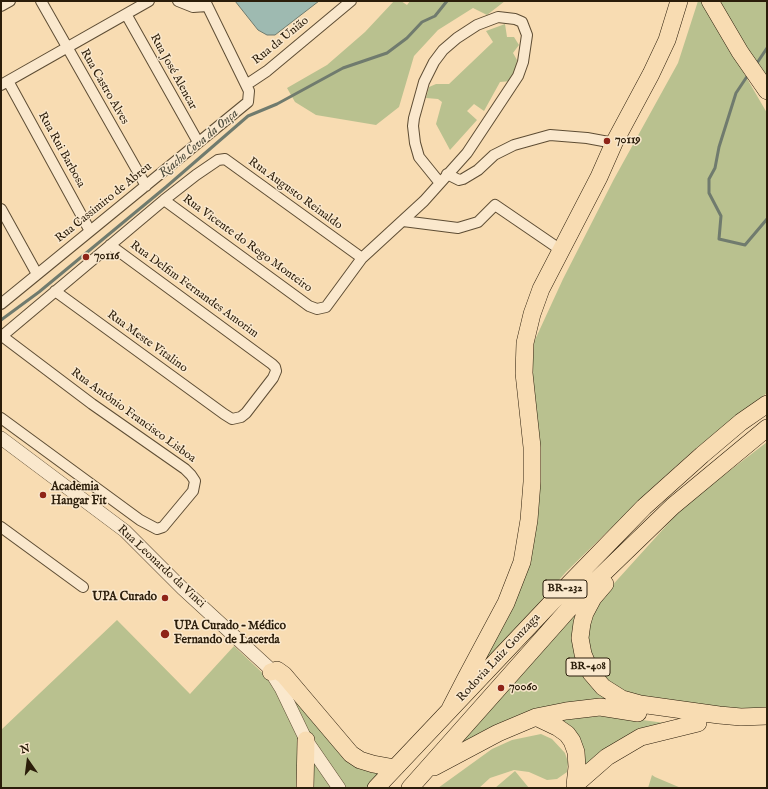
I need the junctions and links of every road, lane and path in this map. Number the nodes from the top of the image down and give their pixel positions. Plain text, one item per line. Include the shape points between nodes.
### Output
1 (10, 1) edge
2 (41, 1) edge
3 (149, 1) edge
4 (178, 1) edge
5 (350, 1) edge
6 (679, 1) edge
7 (710, 1) edge
8 (206, 4) edge
9 (1, 6) edge
10 (126, 14) junction
11 (67, 48) junction
12 (5, 83) edge
13 (246, 85) junction
14 (767, 91) edge
15 (198, 142) junction
16 (614, 143) junction
17 (447, 174) junction
18 (440, 183) junction
19 (146, 186) junction
20 (164, 200) junction
21 (1, 209) edge
22 (403, 221) junction
23 (90, 231) junction
24 (110, 245) junction
25 (556, 246) dead end
26 (362, 258) junction
27 (38, 274) junction
28 (55, 290) junction
29 (1, 304) edge
30 (1, 337) edge
31 (767, 404) edge
32 (224, 414) joint
33 (1, 418) edge
34 (767, 428) edge
35 (1, 438) edge
36 (673, 506) junction
37 (1, 528) edge
38 (83, 587) dead end
39 (271, 672) junction
40 (450, 710) junction
41 (767, 716) edge
42 (536, 718) junction
43 (698, 723) junction
44 (767, 727) edge
45 (306, 740) junction
46 (395, 768) junction
47 (424, 772) junction
48 (573, 786) edge
49 (305, 788) edge
50 (339, 788) edge
51 (376, 788) edge
52 (410, 788) edge

1 - 9 street
2 - 11 street, Rua Castro Alves
3 - 10 street
4 - 8 street via 193,7
5 - 13 street, Rua da União via 267,71
6 - 16 highway via 667,40
7 - 14 highway
8 - 13 street
10 - 11 street
10 - 15 street, Rua José Alencar
11 - 12 street
11 - 19 street, Rua Castro Alves
12 - 23 street, Rua Rui Barbosa
13 - 15 street, Rua Cassimiro de Abreu via 248,102
15 - 19 street, Rua Cassimiro de Abreu
16 - 17 street via 550,135 514,145 494,155 468,177 459,180
16 - 40 highway via 541,289 532,314 525,343 524,373 532,446 532,482 522,562 506,603
17 - 18 street, Rua Vicente do Rego Monteiro
17 - 18 street, Rua Vicente do Rego Monteiro via 467,153 518,76 524,62 527,35 522,22 498,17 487,20 457,38 434,62 424,82 413,126 419,157
18 - 22 street, Rua Vicente do Rego Monteiro
19 - 23 street, Rua Cassimiro de Abreu
20 - 24 street
20 - 26 street, Rua Augusto Reinaldo via 212,163 225,159
20 - 26 street, Rua Vicente do Rego Monteiro via 309,306 317,309 326,307
21 - 27 street
22 - 25 street via 458,228 478,222 495,205
22 - 26 street, Rua Vicente do Rego Monteiro
23 - 27 street, Rua Cassimiro de Abreu
24 - 28 street
24 - 32 street, Rua Delfim Fernandes Amorim via 275,367 276,372 246,413 232,419
27 - 29 street, Rua Cassimiro de Abreu
28 - 30 street
28 - 32 street, Rua Meste Vitalino
30 - 33 street, Rua Antônio Francisco Lisboa via 185,469 195,481 193,491 163,527 157,530
31 - 40 highway, Rodovia Luiz Gonzaga / BR-232 via 735,427 644,507
34 - 36 highway, Rodovia Luiz Gonzaga / BR-232
35 - 39 street, Rua Leonardo da Vinci via 125,530
36 - 41 highway, BR-408 via 602,587 585,613 580,638 591,673 603,687 622,699 640,704 741,717
36 - 47 highway, Rodovia Luiz Gonzaga / BR-232 via 583,593
37 - 38 street
39 - 45 street, Rua Leonardo da Vinci
39 - 46 highway via 277,670 284,675 351,754 360,760
40 - 46 highway, Rodovia Luiz Gonzaga / BR-232
42 - 43 highway via 566,710 600,707
42 - 47 highway via 498,733
42 - 48 highway via 557,727 572,741 577,767
43 - 44 highway
43 - 48 highway via 641,738 608,757
45 - 49 highway
45 - 50 street, Rua Leonardo da Vinci
46 - 51 highway, Rodovia Luiz Gonzaga / BR-232
47 - 52 highway, Rodovia Luiz Gonzaga / BR-232

